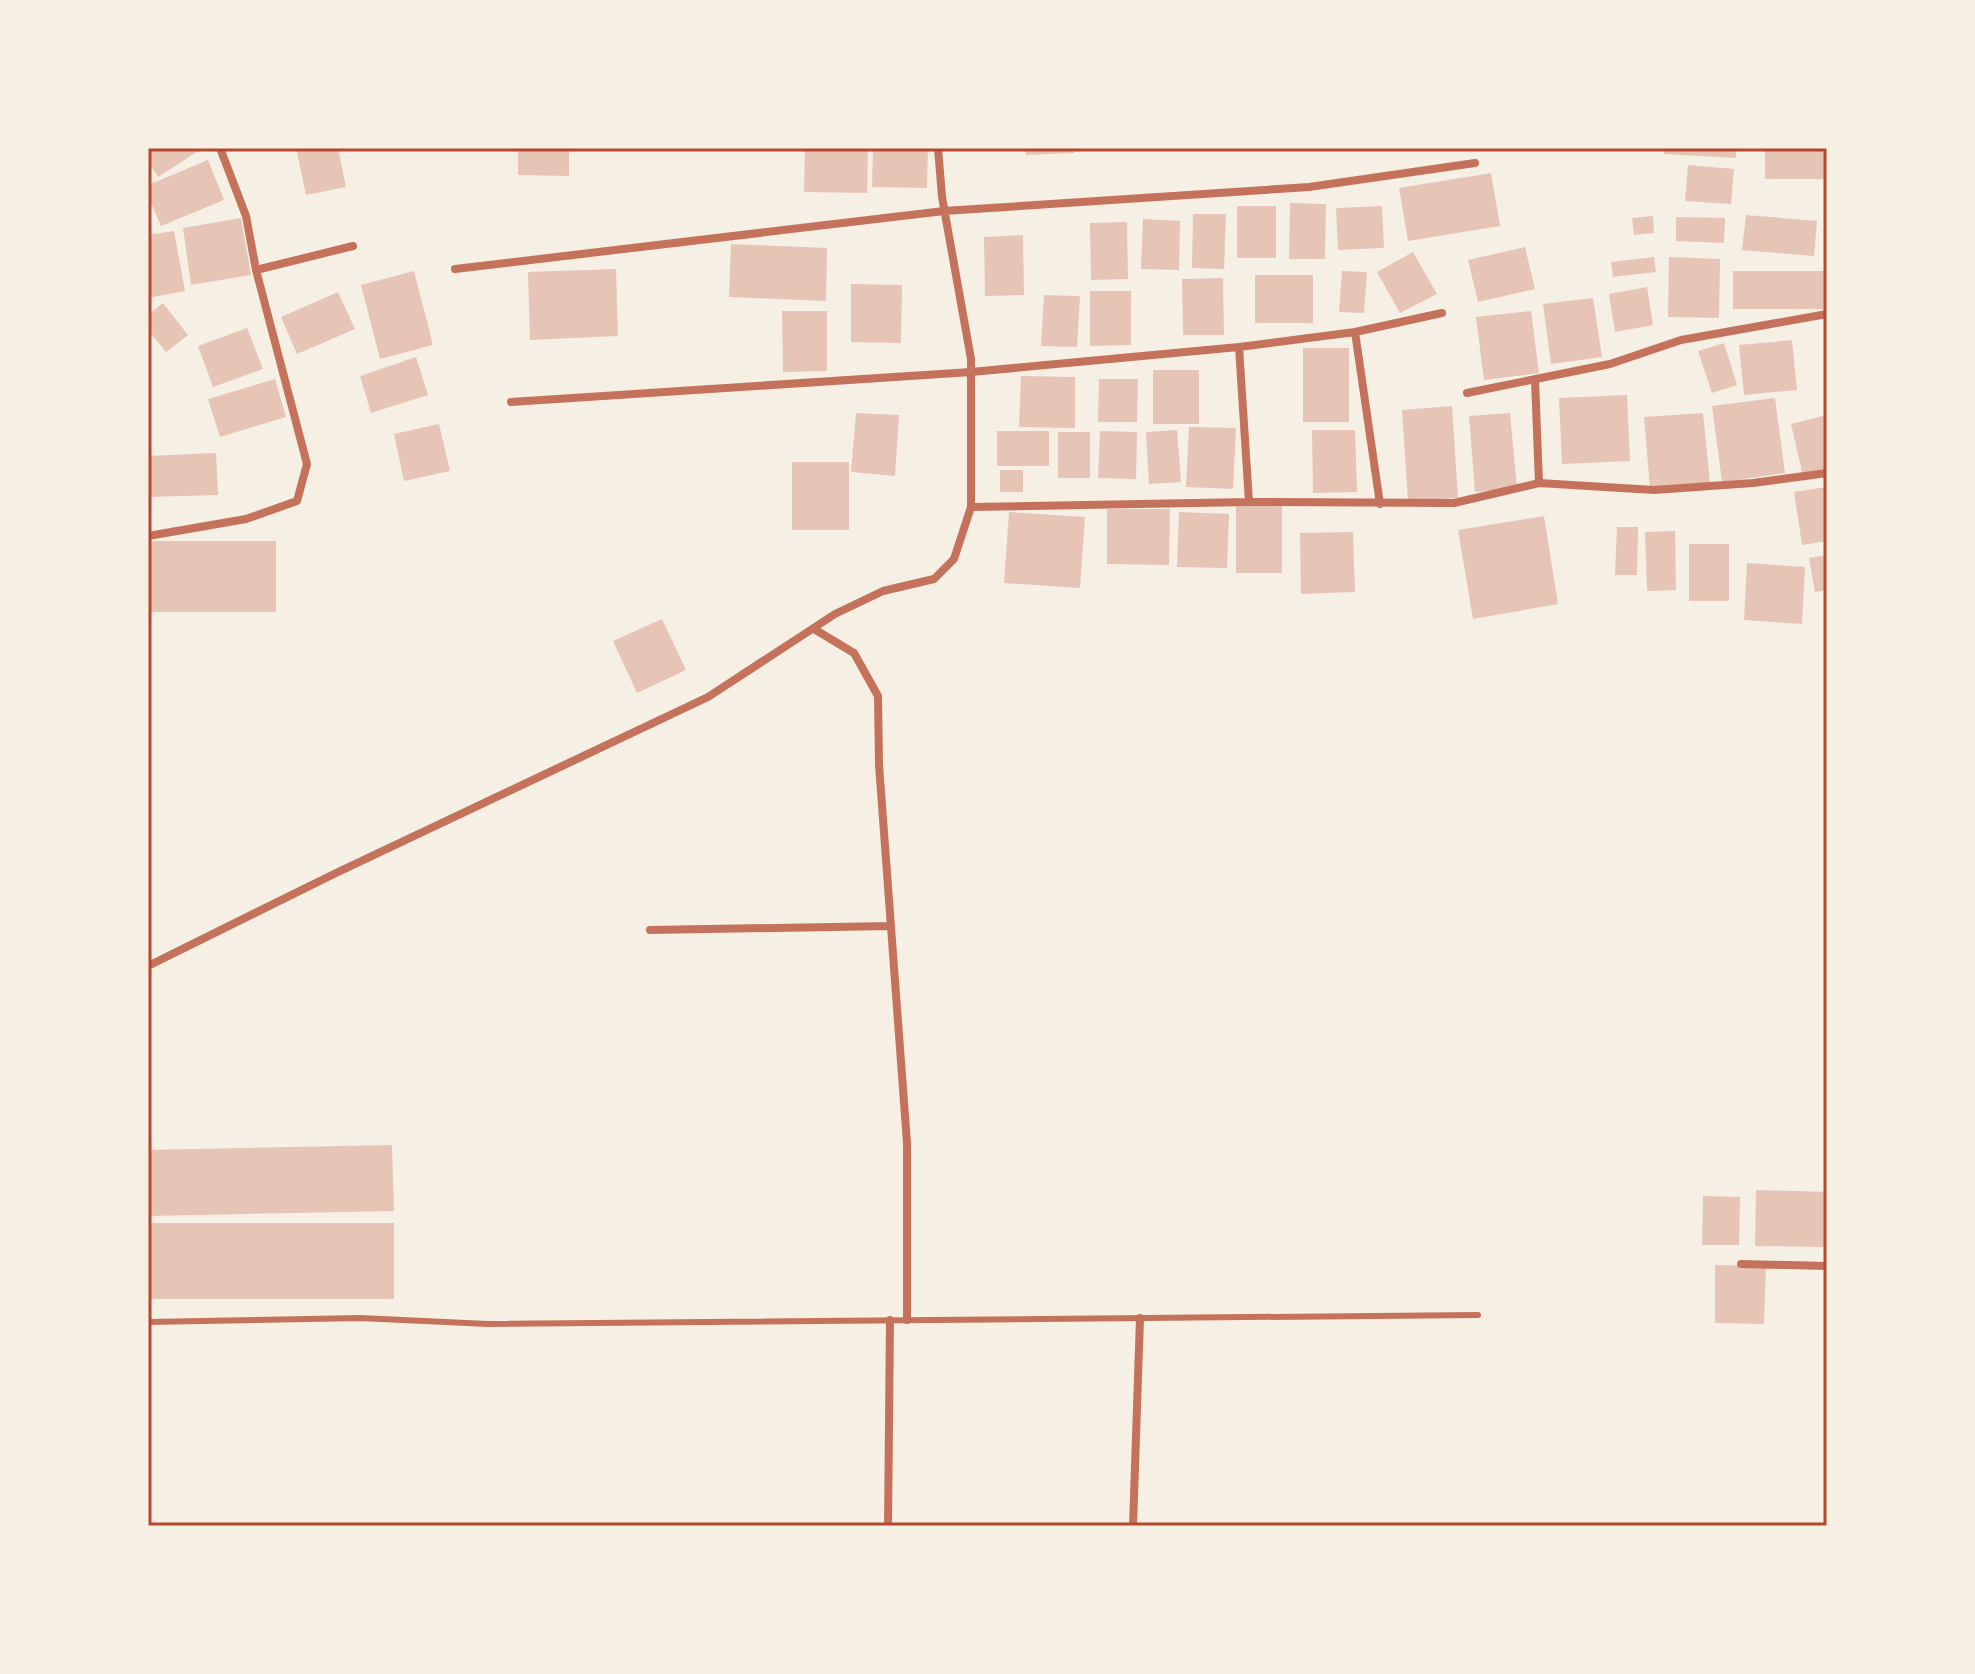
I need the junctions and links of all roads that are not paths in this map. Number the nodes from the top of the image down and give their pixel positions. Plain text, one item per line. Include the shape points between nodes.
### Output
1 (220, 148) edge
2 (938, 148) edge
3 (1475, 163) dead end
4 (944, 211) junction
5 (353, 246) dead end
6 (455, 269) dead end
7 (256, 270) junction
8 (1442, 313) dead end
9 (1827, 314) edge
10 (1355, 332) junction
11 (1239, 347) junction
12 (971, 372) junction
13 (1535, 380) junction
14 (1467, 393) dead end
15 (511, 402) dead end
16 (1827, 473) edge
17 (1539, 483) junction
18 (1249, 502) junction
19 (1380, 504) junction
20 (971, 507) junction
21 (148, 536) edge
22 (814, 629) junction
23 (891, 926) junction
24 (650, 930) dead end
25 (148, 966) edge
26 (1741, 1264) dead end
27 (1827, 1266) edge
28 (1478, 1315) dead end
29 (1140, 1318) junction
30 (890, 1320) junction
31 (907, 1320) junction
32 (148, 1322) edge
33 (888, 1526) edge
34 (1133, 1526) edge

1 - 7 street via 246,216
2 - 4 street
3 - 4 street via 1309,187
4 - 6 street
4 - 12 street
5 - 7 street
7 - 21 street via 307,464 297,501 246,519
8 - 10 street
9 - 13 street via 1681,340 1610,364
10 - 11 street
10 - 19 street
11 - 12 street
11 - 18 street
12 - 15 street
12 - 20 street
13 - 14 street
13 - 17 street
16 - 17 street via 1654,490
17 - 19 street via 1454,503
18 - 19 street
18 - 20 street
20 - 22 street via 954,559 934,579 883,591
22 - 23 street via 854,653 878,696
22 - 25 street via 708,697
23 - 24 street
23 - 31 street via 907,1143
26 - 27 street
28 - 29 lane
29 - 31 lane
29 - 34 street
30 - 31 lane
30 - 32 lane
30 - 33 street

